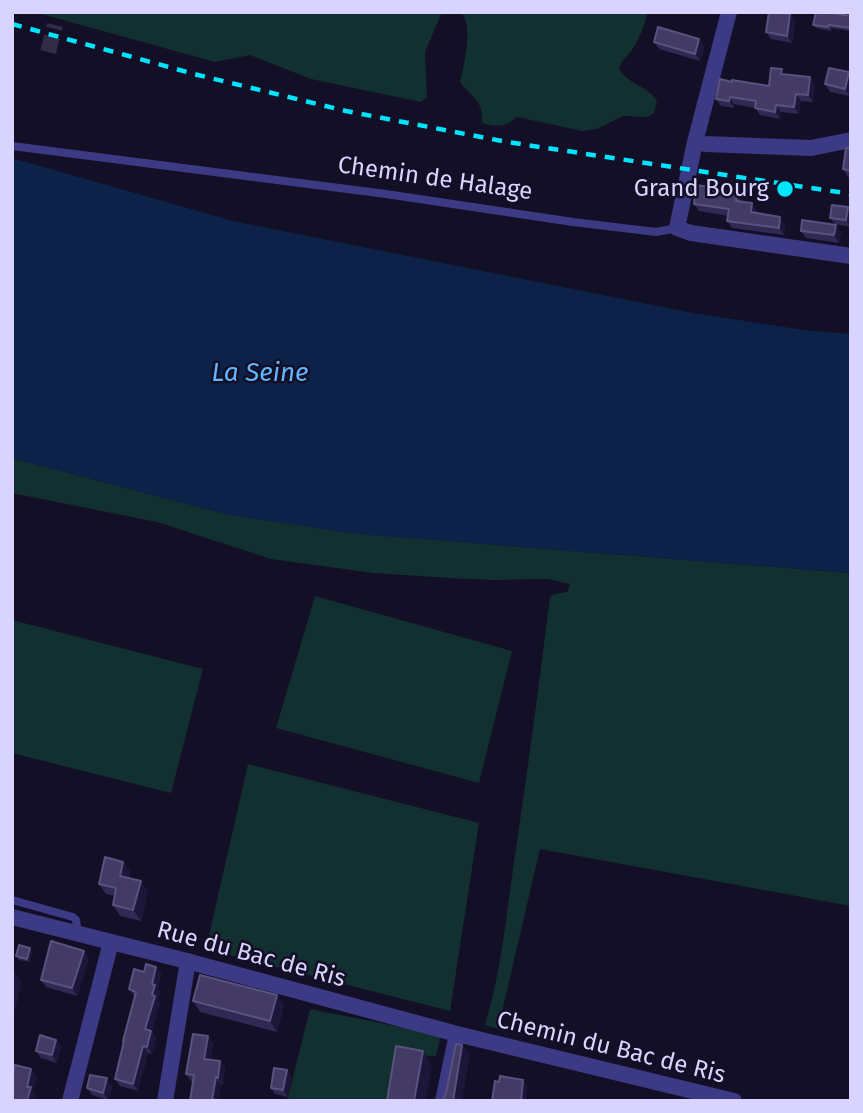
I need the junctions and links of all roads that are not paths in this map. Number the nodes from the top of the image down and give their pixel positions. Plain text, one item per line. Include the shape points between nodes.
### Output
1 (729, 12) edge
2 (851, 140) edge
3 (695, 142) junction
4 (12, 146) edge
5 (677, 228) junction
6 (851, 256) edge
7 (12, 900) edge
8 (12, 917) edge
9 (79, 933) junction
10 (111, 942) junction
11 (188, 961) junction
12 (457, 1034) junction
13 (477, 1039) joint
14 (70, 1101) edge
15 (165, 1101) edge
16 (443, 1101) edge
17 (734, 1101) edge

1 - 3 street
2 - 3 street via 811,148
3 - 5 street
4 - 5 lane, Chemin de Halage via 591,224 656,232
5 - 6 street, Chemin de Halage
7 - 9 lane via 73,917
8 - 9 street, Rue du Bac de Ris
9 - 10 street, Rue du Bac de Ris
10 - 11 street, Rue du Bac de Ris
10 - 14 street
11 - 12 street, Rue du Bac de Ris
11 - 15 street
12 - 13 street, Rue du Bac de Ris
12 - 16 street
13 - 17 street, Chemin du Bac de Ris

